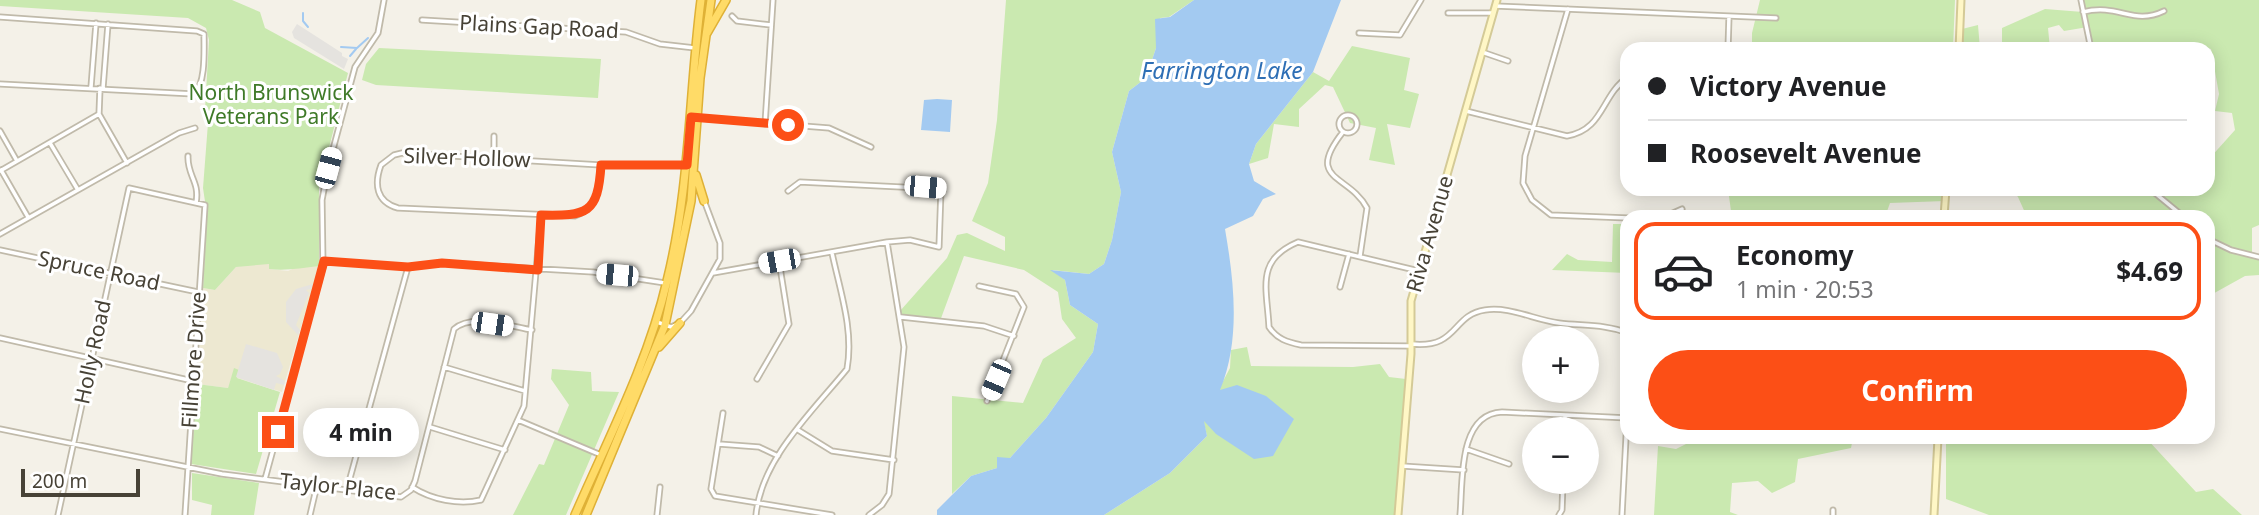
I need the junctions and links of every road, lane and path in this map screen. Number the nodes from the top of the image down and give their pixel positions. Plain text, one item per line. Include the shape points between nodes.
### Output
1 (384, 0) edge
2 (701, 0) edge
3 (711, 0) edge
4 (726, 0) edge
5 (773, 0) edge
6 (1421, 0) edge
7 (1961, 0) edge
8 (2081, 0) edge
9 (1496, 3) edge
10 (1568, 9) junction
11 (2164, 11) dead end
12 (2083, 12) junction
13 (1448, 13) dead end
14 (1492, 13) junction
15 (732, 16) dead end
16 (1729, 16) junction
17 (0, 17) edge
18 (1776, 18) dead end
19 (422, 20) dead end
20 (96, 23) junction
21 (108, 24) junction
22 (771, 25) junction
23 (1359, 33) dead end
24 (704, 36) junction
25 (1728, 42) edge
26 (1959, 42) edge
27 (2089, 42) edge
28 (695, 47) junction
29 (1482, 52) junction
30 (1508, 61) dead end
31 (1620, 82) edge
32 (0, 84) edge
33 (91, 87) junction
34 (102, 88) junction
35 (1466, 111) junction
36 (99, 114) junction
37 (694, 118) junction
38 (765, 124) junction
39 (1533, 127) junction
40 (195, 128) dead end
41 (0, 131) edge
42 (1343, 132) junction
43 (494, 136) dead end
44 (50, 143) junction
45 (871, 147) dead end
46 (188, 156) dead end
47 (494, 159) junction
48 (17, 161) junction
49 (127, 163) junction
50 (601, 165) junction
51 (687, 165) junction
52 (0, 171) edge
53 (694, 171) junction
54 (78, 190) junction
55 (788, 191) dead end
56 (2158, 196) edge
57 (691, 201) junction
58 (704, 201) junction
59 (196, 203) junction
60 (2176, 210) edge
61 (541, 215) junction
62 (28, 218) junction
63 (1620, 218) edge
64 (0, 234) edge
65 (887, 242) junction
66 (2215, 242) edge
67 (0, 250) edge
68 (832, 253) junction
69 (1349, 254) junction
70 (1360, 256) junction
71 (2259, 257) edge
72 (324, 261) junction
73 (779, 261) junction
74 (408, 267) junction
75 (538, 270) junction
76 (1419, 271) junction
77 (110, 273) junction
78 (713, 273) junction
79 (667, 283) junction
80 (979, 286) dead end
81 (1340, 287) dead end
82 (198, 292) junction
83 (901, 317) junction
84 (656, 323) junction
85 (680, 323) junction
86 (665, 325) junction
87 (532, 330) junction
88 (1620, 331) edge
89 (1014, 336) junction
90 (0, 338) edge
91 (1411, 345) junction
92 (654, 353) junction
93 (92, 357) junction
94 (444, 367) junction
95 (757, 379) dead end
96 (192, 381) junction
97 (526, 391) junction
98 (987, 401) dead end
99 (723, 413) dead end
100 (1565, 415) joint
101 (1620, 418) edge
102 (518, 420) junction
103 (429, 426) junction
104 (0, 429) edge
105 (798, 430) junction
106 (74, 443) junction
107 (718, 443) junction
108 (1626, 444) edge
109 (1938, 444) edge
110 (1466, 449) junction
111 (505, 450) junction
112 (601, 455) junction
113 (778, 456) junction
114 (894, 460) junction
115 (1509, 464) dead end
116 (1402, 466) junction
117 (187, 467) junction
118 (1464, 470) junction
119 (265, 479) junction
120 (317, 485) junction
121 (412, 487) junction
122 (660, 488) dead end
123 (347, 489) junction
124 (1563, 494) edge
125 (758, 503) junction
126 (58, 515) edge
127 (185, 515) edge
128 (310, 515) edge
129 (575, 515) edge
130 (586, 515) edge
131 (657, 515) edge
132 (756, 515) edge
133 (832, 515) edge
134 (869, 515) edge
135 (1398, 515) edge
136 (1460, 515) edge
137 (1559, 515) edge
138 (1622, 515) edge
139 (1934, 515) edge

1 - 72 street via 377,33 353,74 324,188
2 - 28 highway
3 - 24 highway
4 - 24 highway
5 - 22 street
6 - 23 street via 1400,34
7 - 26 street
8 - 12 street
9 - 10 street
9 - 14 street, Riva Avenue
10 - 16 street
10 - 39 street
11 - 12 street via 2145,18 2111,8
12 - 27 street
13 - 14 street
14 - 29 street, Riva Avenue
15 - 22 street
16 - 18 street
16 - 25 street
17 - 20 street
19 - 28 street, Plains Gap Road via 626,32 660,44
20 - 21 street
20 - 33 street
21 - 34 street
21 - 34 street via 201,32 201,85 196,94 188,95
22 - 38 street
24 - 37 highway
28 - 37 highway
29 - 30 street
29 - 35 street, Riva Avenue
31 - 39 street via 1599,120 1587,130 1567,136
32 - 33 street
33 - 34 street
34 - 36 street
35 - 39 street
35 - 76 street, Riva Avenue
36 - 44 street
36 - 49 street
37 - 38 street
37 - 51 highway
37 - 53 highway
38 - 45 street via 829,128
39 - 63 street via 1522,183 1538,206 1551,215
40 - 49 street
41 - 48 street
42 - 42 street via 1355,130 1353,117 1340,119
42 - 70 street via 1331,146 1327,161 1332,176 1356,191 1367,208
43 - 47 street
44 - 48 street
44 - 54 street
46 - 59 street via 188,169 198,188
47 - 50 street, Silver Hollow
47 - 61 street, Silver Hollow via 394,155 380,165 377,189 381,198 398,208
48 - 52 street
49 - 54 street
50 - 51 street, Silver Hollow
50 - 61 street, Silver Hollow via 599,189 590,208 575,216
51 - 79 highway
52 - 62 street
53 - 57 highway
53 - 58 highway
54 - 62 street
55 - 65 street via 800,182 942,189 939,247 910,240
56 - 60 street
57 - 58 highway via 697,197
57 - 86 highway
58 - 78 street via 720,249
59 - 77 street, Holly Road via 129,188
59 - 82 street, Fillmore Drive via 205,205
61 - 75 street
62 - 64 street
65 - 68 street
65 - 83 street
66 - 71 street
67 - 77 street, Spruce Road
68 - 73 street
68 - 105 street via 850,354 847,369
69 - 70 street
69 - 81 street
69 - 91 street via 1298,242 1275,254 1268,269 1267,296 1269,327 1274,335 1301,345
70 - 76 street
72 - 74 street
72 - 119 street
73 - 78 street
73 - 95 street via 789,324
74 - 75 street via 442,263
74 - 123 street
75 - 79 street
75 - 87 street
76 - 91 street, Riva Avenue via 1410,301
77 - 82 street, Spruce Road
77 - 93 street, Holly Road
78 - 85 street
79 - 84 highway
80 - 89 street via 1020,298 1024,307
82 - 96 street, Fillmore Drive
83 - 89 street via 954,321
83 - 114 street via 904,346
84 - 86 street
84 - 112 highway
85 - 86 street
85 - 92 highway
86 - 92 highway
87 - 94 street via 465,322 454,329
87 - 97 street
88 - 91 street via 1486,309 1473,314 1442,342
89 - 98 street
90 - 93 street
91 - 116 street, Riva Avenue
92 - 130 highway
93 - 96 street
93 - 106 street, Holly Road
94 - 97 street
94 - 103 street
96 - 117 street, Fillmore Drive
97 - 102 street
99 - 107 street
100 - 101 street
100 - 110 street via 1494,413 1473,431
102 - 111 street
102 - 112 street
103 - 111 street
103 - 121 street
104 - 106 street, Taylor Place
105 - 113 street
105 - 114 street via 832,451
106 - 117 street, Taylor Place
106 - 126 street, Holly Road
107 - 113 street via 759,447
107 - 125 street via 713,494
108 - 138 street
109 - 139 street
110 - 115 street
110 - 118 street
111 - 121 street, Taylor Place via 481,500 430,497
112 - 129 highway
113 - 125 street
114 - 134 street via 889,494
116 - 118 street
116 - 135 street, Riva Avenue
117 - 119 street, Taylor Place
117 - 127 street, Fillmore Drive
118 - 136 street
119 - 120 street, Taylor Place
120 - 123 street, Taylor Place
120 - 128 street
121 - 123 street, Taylor Place via 404,496 394,498
122 - 131 street
124 - 137 street
125 - 132 street
125 - 133 street

